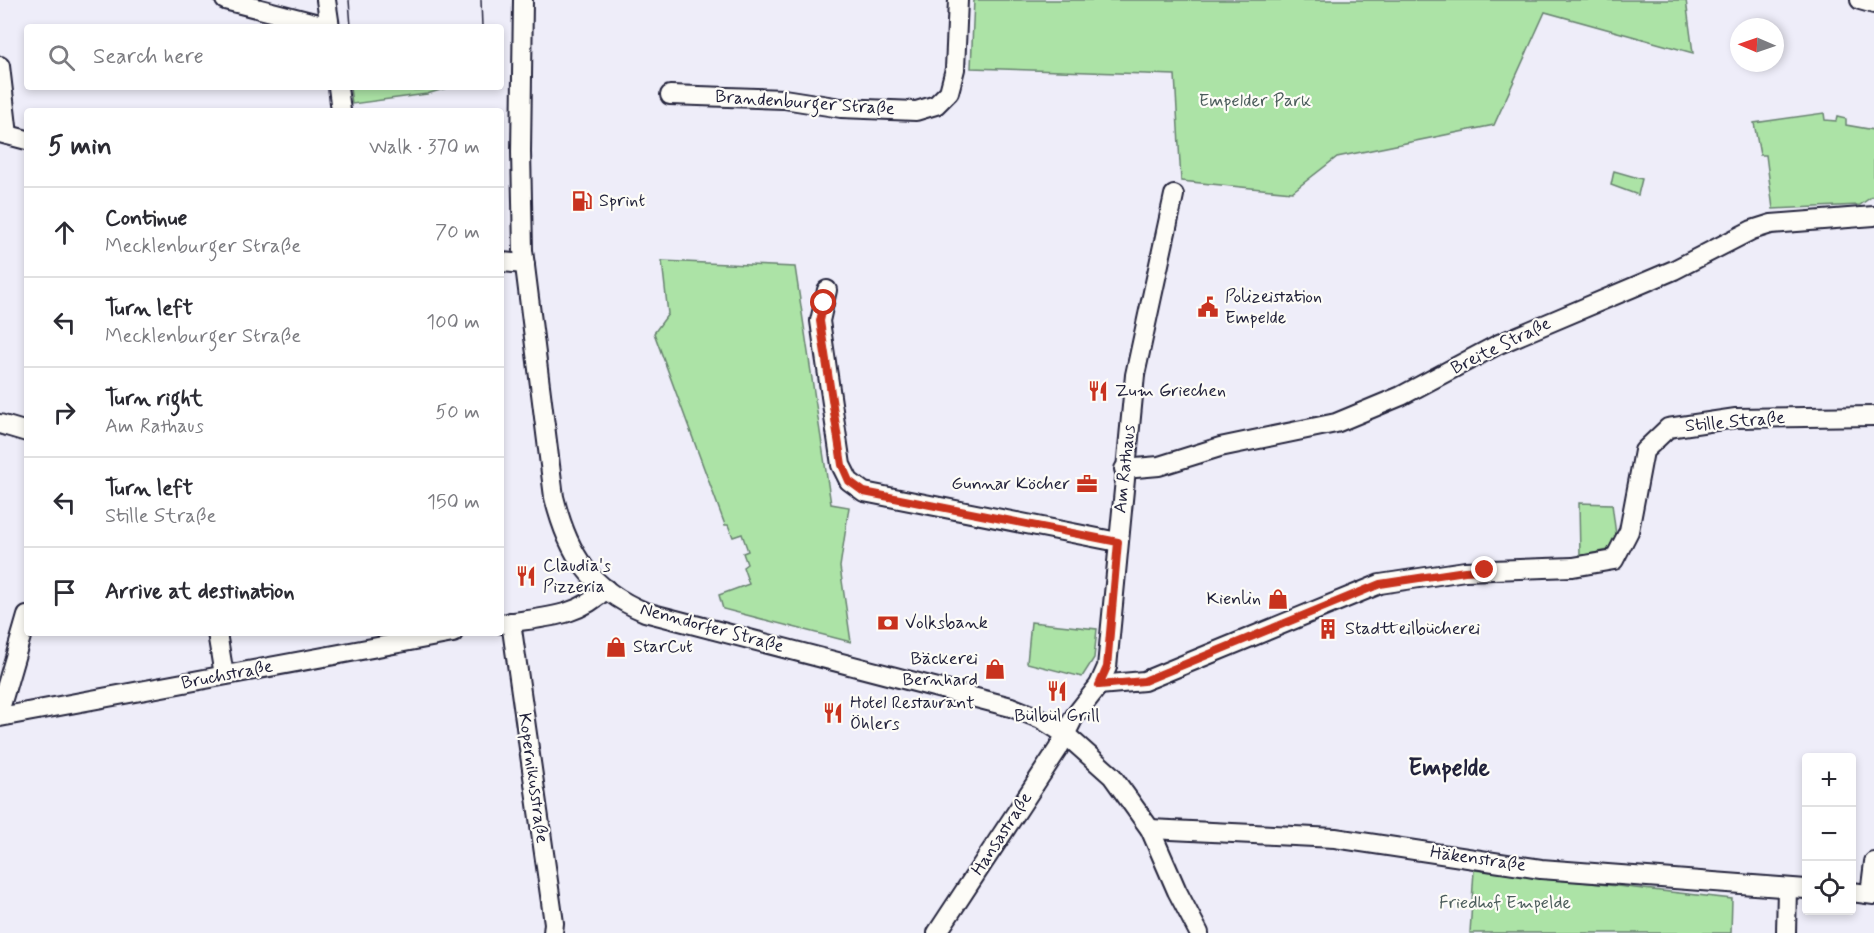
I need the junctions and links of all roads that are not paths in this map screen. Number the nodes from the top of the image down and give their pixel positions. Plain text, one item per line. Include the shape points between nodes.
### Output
1 (225, 0) edge
2 (326, 0) edge
3 (523, 0) edge
4 (958, 0) edge
5 (1860, 0) edge
6 (1874, 4) edge
7 (318, 24) edge
8 (330, 24) edge
9 (0, 66) edge
10 (338, 90) edge
11 (670, 95) dead end
12 (341, 108) edge
13 (4, 134) edge
14 (24, 139) edge
15 (1174, 195) dead end
16 (1874, 216) edge
17 (504, 262) edge
18 (525, 264) junction
19 (826, 290) dead end
20 (1874, 416) edge
21 (0, 424) edge
22 (24, 431) edge
23 (1124, 469) junction
24 (1118, 542) junction
25 (606, 589) junction
26 (506, 623) edge
27 (24, 626) edge
28 (218, 636) edge
29 (437, 636) edge
30 (224, 675) junction
31 (1099, 685) junction
32 (0, 709) edge
33 (0, 717) edge
34 (1065, 734) junction
35 (1150, 830) junction
36 (1874, 862) edge
37 (1787, 888) junction
38 (1802, 889) edge
39 (1856, 892) edge
40 (1872, 894) edge
41 (553, 933) edge
42 (937, 933) edge
43 (1199, 933) edge
44 (1786, 933) edge

1 - 7 street
2 - 8 street
3 - 18 street, Nenndorfer Straße via 521,174
4 - 11 street, Brandenburger Straße via 955,69 950,92 936,105 916,111 852,109 784,99
5 - 6 street
9 - 13 street
10 - 12 street
13 - 14 street
15 - 23 street, Am Rathaus via 1135,375
16 - 23 street, Breite Straße via 1771,224 1752,230 1674,270 1499,344 1401,396 1336,423 1220,447 1158,466
17 - 18 street
18 - 25 street, Nenndorfer Straße via 560,524 585,569
19 - 24 street via 820,321 842,465 849,481 864,492
20 - 31 street, Stille Straße via 1736,418 1668,428 1644,451 1629,531 1614,560 1573,567 1465,571 1380,584 1144,681
21 - 22 street
23 - 24 street, Am Rathaus
24 - 31 street, Am Rathaus via 1107,667
25 - 26 street via 594,601 571,612
25 - 34 street, Nenndorfer Straße via 645,612 1011,707
26 - 41 street, Kopernikusstraße
27 - 32 street
28 - 30 street
29 - 30 street, Bruchstraße
30 - 33 street, Bruchstraße
31 - 34 street, Am Rathaus
34 - 35 street, Nenndorfer Straße via 1112,776
34 - 42 street, Hansastraße
35 - 37 street, Häkenstraße via 1335,838 1541,869
35 - 43 street, Nenndorfer Straße
36 - 40 street
37 - 38 street, Häkenstraße
37 - 44 street
39 - 40 street

